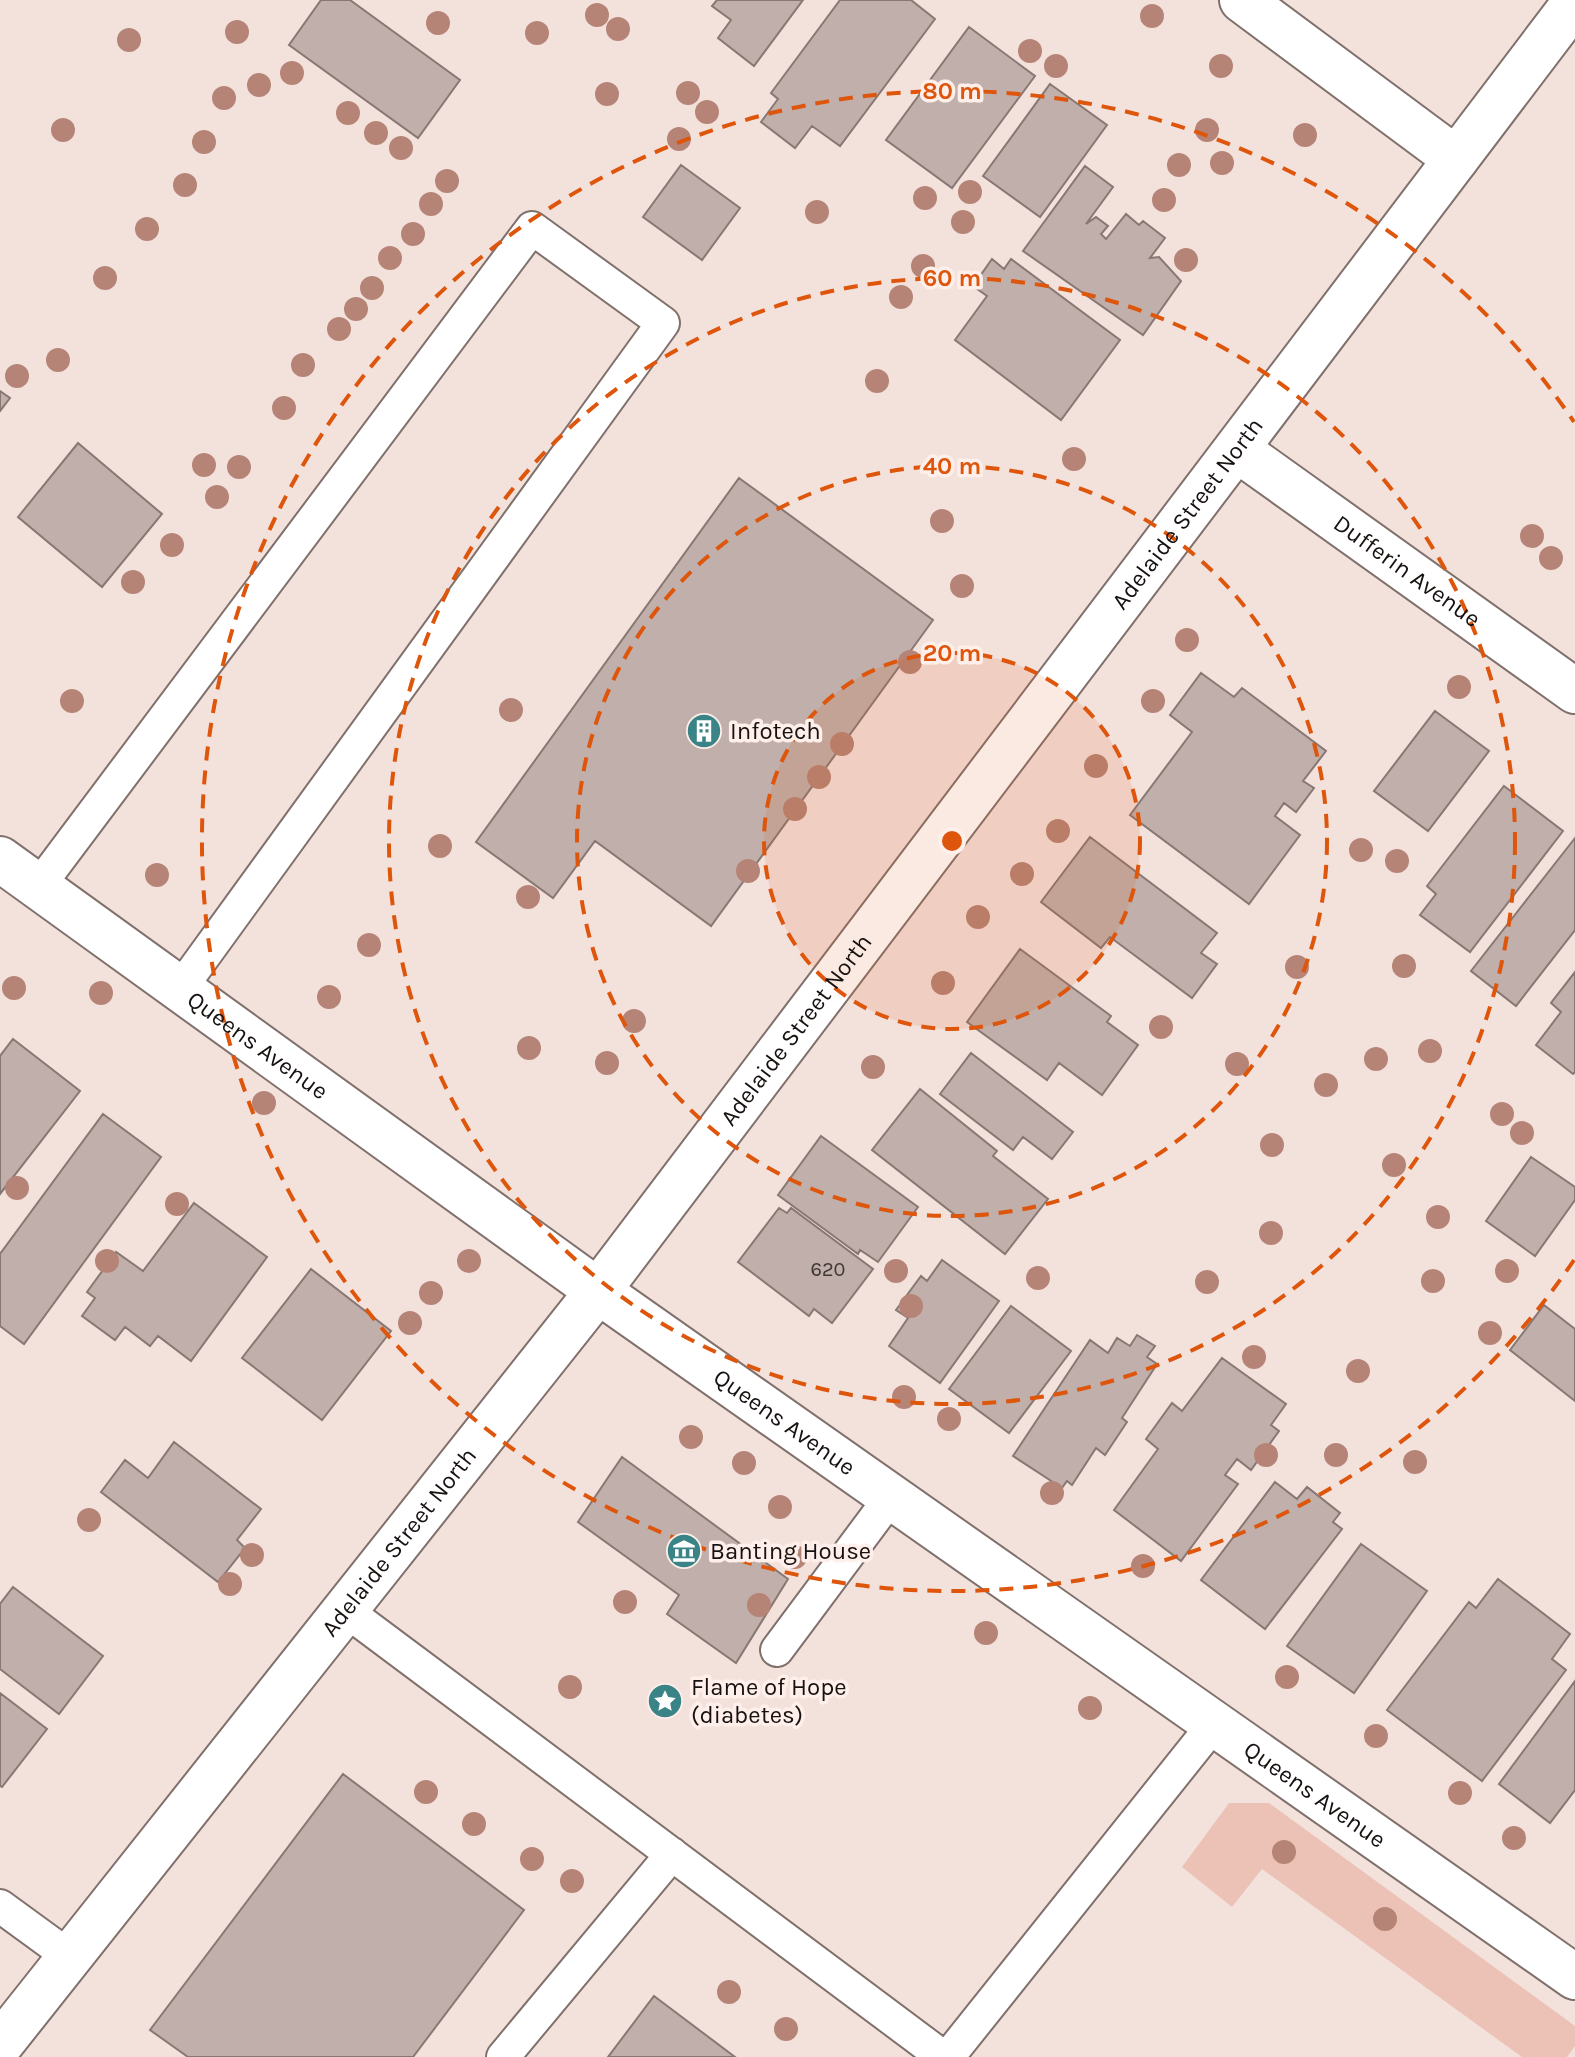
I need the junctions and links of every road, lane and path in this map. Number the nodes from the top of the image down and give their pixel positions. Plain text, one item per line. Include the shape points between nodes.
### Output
1 (1242, 0) edge
2 (1575, 2) edge
3 (1456, 159) junction
4 (1238, 450) junction
5 (1575, 691) edge
6 (0, 859) edge
7 (38, 887) junction
8 (180, 989) junction
9 (598, 1291) junction
10 (891, 1497) junction
11 (345, 1610) junction
12 (777, 1650) dead end
13 (1214, 1724) junction
14 (672, 1854) junction
15 (0, 1906) edge
16 (70, 1957) junction
17 (1575, 1977) edge
18 (0, 2045) edge
19 (503, 2057) edge
20 (946, 2057) edge

1 - 3 main road
2 - 3 main road, Adelaide Street North
3 - 4 main road, Adelaide Street North
4 - 5 main road, Dufferin Avenue
4 - 9 main road, Adelaide Street North
6 - 7 main road, Queens Avenue
7 - 8 main road, Queens Avenue
7 - 8 lane via 532,228 556,245 663,323
8 - 9 main road, Queens Avenue
9 - 10 main road, Queens Avenue
9 - 11 main road, Adelaide Street North
10 - 12 lane
10 - 13 main road, Queens Avenue
11 - 14 lane
11 - 16 main road, Adelaide Street North
13 - 17 main road, Queens Avenue
13 - 20 lane
14 - 19 lane
14 - 20 lane
15 - 16 lane
16 - 18 main road, Adelaide Street North

